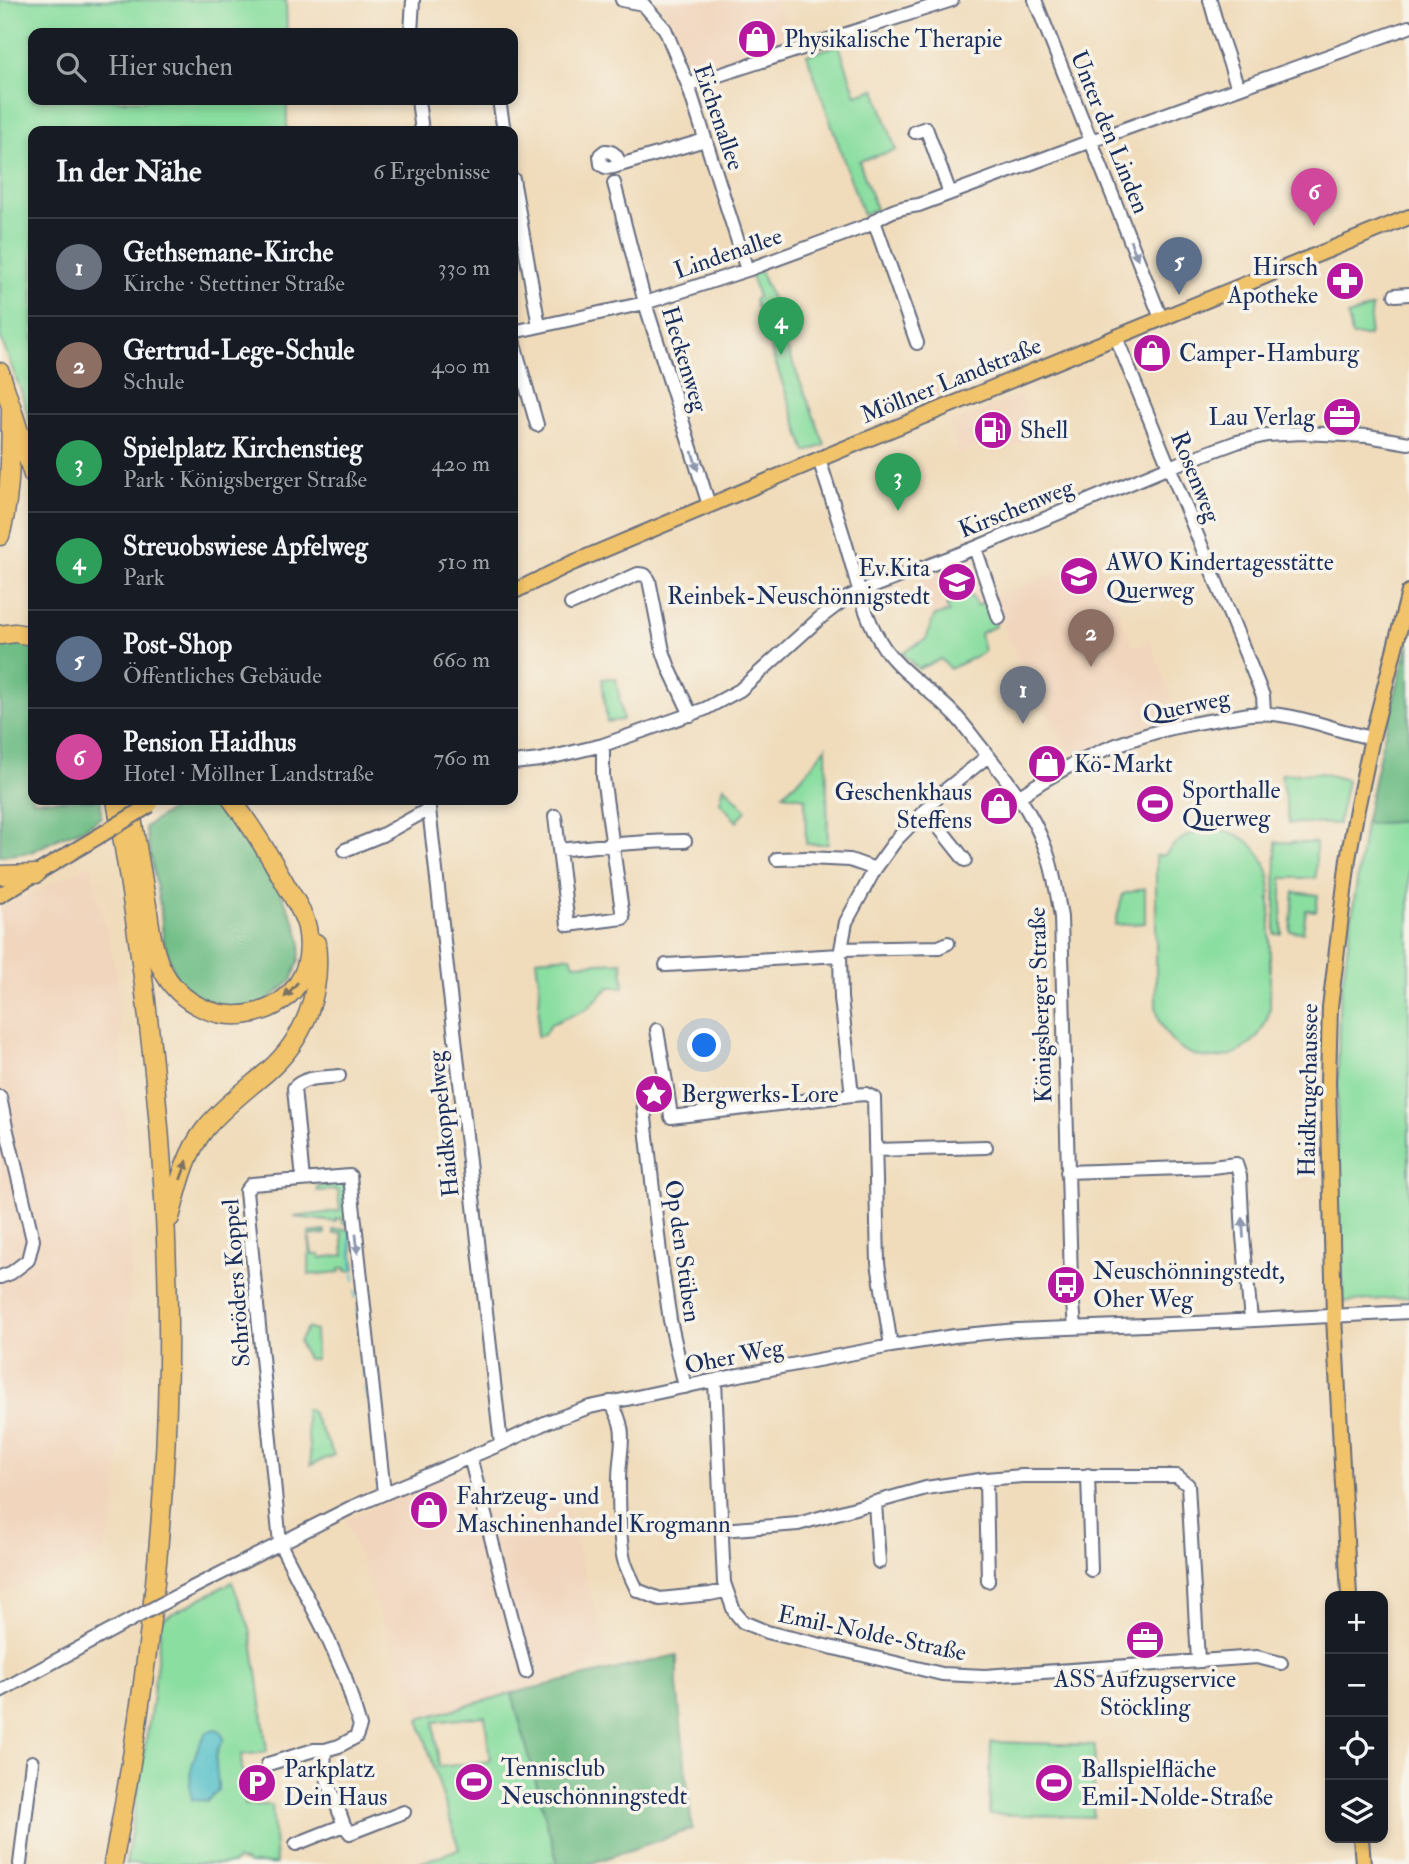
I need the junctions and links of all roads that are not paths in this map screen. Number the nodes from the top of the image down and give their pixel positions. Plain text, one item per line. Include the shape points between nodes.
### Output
1 (413, 0) edge
2 (622, 0) edge
3 (952, 0) edge
4 (1035, 0) edge
5 (1210, 0) edge
6 (644, 2) edge
7 (1409, 27) edge
8 (411, 28) edge
9 (688, 85) junction
10 (1238, 88) junction
11 (419, 105) edge
12 (500, 105) edge
13 (421, 126) edge
14 (503, 126) edge
15 (915, 132) dead end
16 (705, 140) junction
17 (1091, 141) junction
18 (620, 165) dead end
19 (614, 183) dead end
20 (950, 193) junction
21 (518, 207) edge
22 (1409, 217) edge
23 (874, 221) junction
24 (747, 270) junction
25 (1409, 294) edge
26 (1395, 295) dead end
27 (645, 303) junction
28 (1161, 318) junction
29 (539, 326) junction
30 (518, 331) edge
31 (1116, 337) junction
32 (917, 343) dead end
33 (518, 358) edge
34 (0, 372) edge
35 (11, 405) junction
36 (537, 425) dead end
37 (1409, 443) edge
38 (28, 459) edge
39 (819, 459) junction
40 (1168, 467) junction
41 (709, 505) junction
42 (0, 536) edge
43 (975, 548) junction
44 (518, 590) edge
45 (859, 592) junction
46 (1409, 592) edge
47 (571, 604) dead end
48 (999, 618) dead end
49 (0, 635) edge
50 (28, 635) edge
51 (1264, 712) junction
52 (691, 715) junction
53 (1372, 738) junction
54 (603, 745) junction
55 (988, 756) junction
56 (518, 762) edge
57 (1020, 796) junction
58 (117, 805) edge
59 (130, 805) edge
60 (151, 805) edge
61 (235, 805) edge
62 (247, 805) edge
63 (427, 805) edge
64 (428, 805) edge
65 (925, 810) junction
66 (555, 816) dead end
67 (685, 841) dead end
68 (613, 843) junction
69 (345, 850) dead end
70 (559, 850) junction
71 (777, 859) dead end
72 (965, 860) dead end
73 (875, 869) junction
74 (36, 874) junction
75 (0, 875) edge
76 (0, 895) edge
77 (948, 943) dead end
78 (840, 952) junction
79 (666, 965) dead end
80 (657, 1030) dead end
81 (339, 1076) dead end
82 (667, 1087) junction
83 (852, 1095) junction
84 (0, 1097) edge
85 (671, 1117) junction
86 (646, 1121) junction
87 (986, 1147) dead end
88 (875, 1150) junction
89 (1067, 1172) junction
90 (303, 1180) junction
91 (165, 1235) junction
92 (0, 1277) edge
93 (1409, 1311) edge
94 (1334, 1317) junction
95 (1251, 1320) junction
96 (1075, 1327) junction
97 (891, 1346) junction
98 (715, 1381) junction
99 (685, 1387) junction
100 (610, 1402) junction
101 (501, 1444) junction
102 (470, 1457) junction
103 (1088, 1475) junction
104 (986, 1479) junction
105 (384, 1493) junction
106 (875, 1503) junction
107 (722, 1530) junction
108 (280, 1544) junction
109 (879, 1562) dead end
110 (1091, 1570) dead end
111 (988, 1581) dead end
112 (725, 1591) junction
113 (1349, 1591) edge
114 (1198, 1661) junction
115 (1281, 1663) dead end
116 (526, 1672) dead end
117 (0, 1691) edge
118 (325, 1750) junction
119 (32, 1762) dead end
120 (268, 1764) dead end
121 (404, 1812) dead end
122 (344, 1825) junction
123 (1362, 1843) edge
124 (296, 1844) dead end
125 (20, 1864) edge
126 (113, 1864) edge
127 (1363, 1864) edge

1 - 8 street
2 - 6 street, Eichenallee
3 - 9 street
4 - 17 street, Unter den Linden
5 - 10 street
6 - 9 street, Eichenallee via 665,29
7 - 10 street, Lindenallee
9 - 16 street, Eichenallee
10 - 17 street, Lindenallee
11 - 13 street
12 - 14 street
15 - 20 street via 926,128
16 - 18 street
16 - 24 street, Eichenallee
17 - 20 street, Lindenallee
17 -> 28 street, Unter den Linden
19 - 27 street, Heckenweg
20 - 23 street, Lindenallee
21 - 29 street
22 - 28 main road, Möllner Landstraße
23 - 24 street, Lindenallee
23 - 32 street
24 - 27 street, Lindenallee
25 - 26 street
27 - 29 street, Lindenallee
27 -> 41 street, Heckenweg
28 - 31 main road, Möllner Landstraße
29 - 30 street, Lindenallee
31 - 39 main road, Möllner Landstraße
31 - 40 street, Rosenweg
33 - 36 street
34 - 35 highway
35 - 38 highway
35 - 42 highway via 10,487
37 - 40 street, Kirschenweg via 1333,434 1267,435
39 - 41 main road, Möllner Landstraße
39 - 45 street, Königsberger Straße
40 - 43 street, Kirschenweg
40 - 51 street, Rosenweg via 1263,696
41 - 44 main road, Möllner Landstraße
43 - 45 street, Kirschenweg
43 - 48 street
45 - 52 street, Kirschenweg via 820,618 740,690
45 - 55 street, Königsberger Straße via 886,650 954,714
46 - 53 main road, Haidkrugchaussee
47 - 52 street via 645,575 663,651
49 - 50 highway
51 - 53 street, Querweg
51 - 57 street, Querweg via 1159,731 1119,744
52 - 54 street, Kirschenweg
53 - 94 main road, Haidkrugchaussee via 1348,859 1330,1007
54 - 56 street, Kirschenweg
54 - 68 street
55 - 57 street, Königsberger Straße
55 - 65 street
57 - 89 street, Königsberger Straße via 1046,850 1060,917
58 - 91 highway via 152,1039
61 -> 59 highway via 296,901 308,938 307,960 298,983 273,1008 239,1016 214,1013 195,1004 179,993 161,967
60 - 74 main road, bridge
91 -> 62 highway via 186,1164 203,1132 291,1046 315,995 318,968 313,928
63 - 69 street via 382,835
64 - 101 street, Haidkoppelweg
65 - 72 street
65 - 73 street
66 - 70 street
67 - 68 street
68 - 70 street
68 - 70 street via 623,918 568,925
71 - 73 street via 850,860
73 - 78 street via 846,922
74 - 75 highway
74 - 76 main road
77 - 78 street
78 - 79 street
78 - 83 street
80 - 82 street
81 - 90 street via 305,1080 294,1088
82 - 85 street
82 - 86 street, Op den Stüben via 642,1091
83 - 85 street
83 - 88 street via 874,1098
84 - 92 street via 33,1240 27,1260
85 - 86 street
86 - 99 street, Op den Stüben via 670,1320
87 - 88 street
88 - 97 street via 878,1262
95 -> 89 street via 1237,1164
89 - 96 street, Königsberger Straße
90 -> 105 street, Schröders Koppel via 350,1176
90 - 108 street, Schröders Koppel via 253,1184 246,1191
91 - 126 highway via 168,1361 161,1523 139,1712
93 - 94 street, Oher Weg
94 - 95 street, Oher Weg
94 - 113 main road, Haidkrugchaussee
95 - 96 street, Oher Weg
96 - 97 street, Oher Weg
97 - 98 street, Oher Weg
98 - 99 street, Oher Weg
98 - 107 street, Emil-Nolde-Straße
99 - 100 street, Oher Weg
100 - 101 street, Oher Weg via 571,1413
100 - 112 street via 623,1427 620,1523 624,1559 637,1590 660,1599
101 - 102 street, Oher Weg
102 - 105 street, Oher Weg
102 - 116 street
103 - 104 street
103 - 110 street
103 - 114 street via 1177,1476 1188,1485
104 - 106 street via 926,1488
104 - 111 street
105 - 108 street, Oher Weg
106 - 107 street via 798,1524
106 - 109 street
107 - 112 street, Emil-Nolde-Straße
108 - 117 street, Oher Weg, bridge
108 - 118 street via 345,1677 360,1726 356,1737
112 - 114 street, Emil-Nolde-Straße via 743,1622 767,1632 942,1674 985,1676
114 - 115 street, Emil-Nolde-Straße via 1257,1657
118 - 120 street
118 - 122 street via 324,1770
119 - 125 street
121 - 122 street via 350,1833
122 - 124 street
123 - 127 main road

